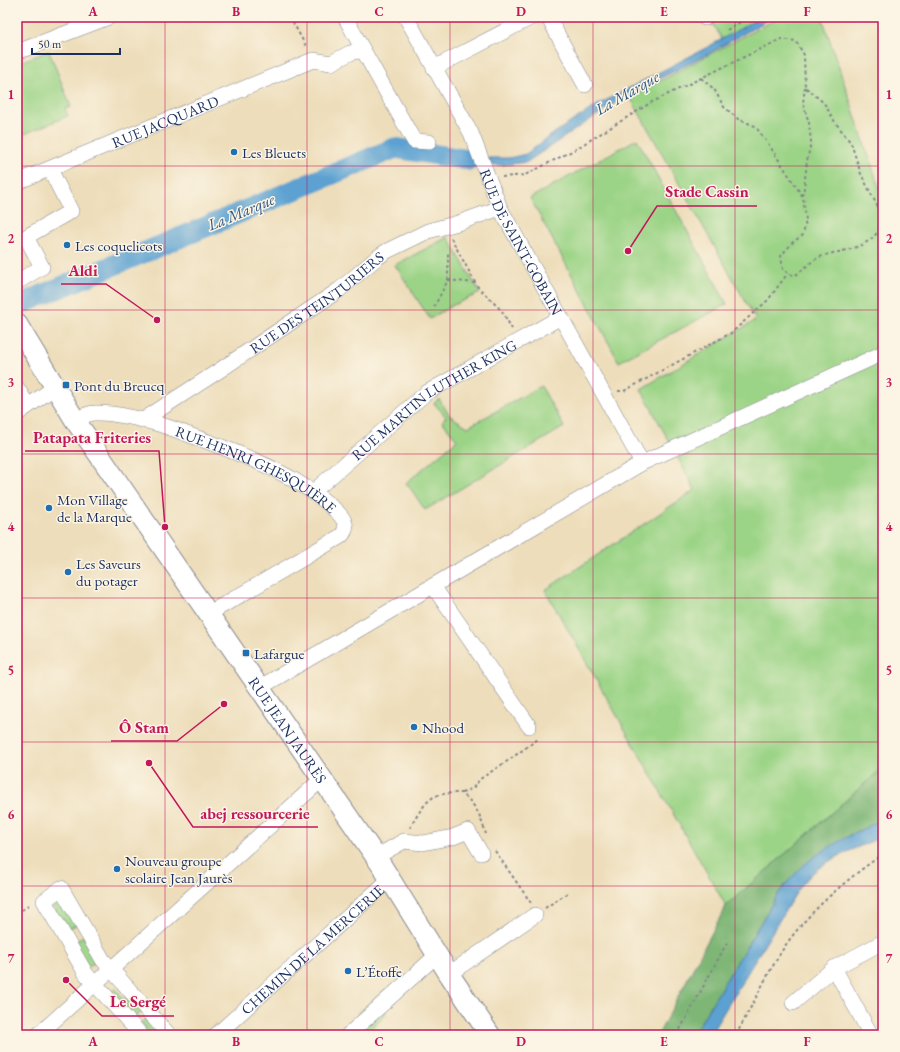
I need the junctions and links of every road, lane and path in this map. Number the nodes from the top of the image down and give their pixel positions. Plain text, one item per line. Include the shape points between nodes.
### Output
1 (108, 17) edge
2 (290, 17) edge
3 (345, 17) edge
4 (406, 17) edge
5 (532, 17) edge
6 (548, 17) edge
7 (749, 17) edge
8 (727, 30) dead end
9 (363, 50) junction
10 (17, 52) edge
11 (313, 60) junction
12 (434, 68) junction
13 (700, 78) junction
14 (585, 85) dead end
15 (805, 88) junction
16 (429, 142) dead end
17 (50, 169) junction
18 (489, 179) junction
19 (17, 182) edge
20 (804, 197) junction
21 (500, 208) junction
22 (883, 217) edge
23 (883, 223) edge
24 (445, 226) junction
25 (448, 252) dead end
26 (788, 273) junction
27 (448, 280) junction
28 (17, 282) edge
29 (476, 283) junction
30 (434, 307) dead end
31 (561, 317) junction
32 (17, 324) edge
33 (519, 341) junction
34 (883, 353) edge
35 (55, 387) junction
36 (17, 388) edge
37 (601, 389) junction
38 (23, 410) edge
39 (75, 420) junction
40 (143, 420) junction
41 (642, 464) junction
42 (313, 492) junction
43 (433, 586) junction
44 (208, 614) junction
45 (259, 688) junction
46 (529, 726) dead end
47 (538, 739) dead end
48 (322, 779) junction
49 (462, 793) dead end
50 (481, 853) dead end
51 (883, 854) edge
52 (376, 857) junction
53 (390, 879) junction
54 (44, 901) junction
55 (17, 914) edge
56 (535, 915) dead end
57 (728, 942) dead end
58 (883, 942) edge
59 (437, 955) junction
60 (834, 968) junction
61 (111, 970) junction
62 (449, 974) junction
63 (95, 984) junction
64 (793, 1003) dead end
65 (38, 1035) edge
66 (141, 1035) edge
67 (169, 1035) edge
68 (216, 1035) edge
69 (348, 1035) edge
70 (490, 1035) edge
71 (677, 1035) edge
72 (736, 1035) edge
73 (871, 1035) edge

1 - 10 street
2 - 11 path
3 - 9 street
4 - 12 street, RUE DE SAINT-GOBAIN
5 - 12 street
6 - 14 street
7 - 8 path
9 - 11 street via 350,53 331,63
9 - 16 street via 414,141
11 - 17 street, RUE JACQUARD
12 - 18 street, RUE DE SAINT-GOBAIN via 471,133
13 - 15 path via 781,39 796,42 804,55
13 - 18 path via 652,102 574,150 525,175
13 - 20 path via 714,89 724,107 738,120 755,126
15 - 20 path via 803,103 812,142 807,161
15 - 22 path via 824,103 851,143 861,174
17 - 19 street, RUE JACQUARD
17 - 28 street via 71,211 26,237 42,267
18 - 21 street, RUE DE SAINT-GOBAIN
20 - 26 path via 806,220 803,234 782,256 783,270
21 - 24 street, RUE DES TEINTURIERS via 458,224
21 - 31 street, RUE DE SAINT-GOBAIN
23 - 26 path via 879,232 866,243 817,259 794,276
24 - 29 path
24 - 40 street, RUE DES TEINTURIERS via 428,231 387,251 339,290
25 - 27 path
26 - 37 path via 768,300 731,332 624,391
27 - 29 path
27 - 30 path
29 - 33 path via 502,311
31 - 33 street, RUE MARTIN LUTHER KING
31 - 37 street, RUE DE SAINT-GOBAIN
32 - 35 main road, RUE JEAN JAURÈS
33 - 42 street, RUE MARTIN LUTHER KING via 426,393
34 - 41 street
35 - 38 street
35 - 39 main road, RUE JEAN JAURÈS
36 - 38 street
37 - 41 street, RUE DE SAINT-GOBAIN
39 - 40 street, RUE HENRI GHESQUIÈRE via 94,413
39 - 44 main road, RUE JEAN JAURÈS
40 - 42 street, RUE HENRI GHESQUIÈRE via 252,458
41 - 43 street
42 - 44 street, RUE HENRI GHESQUIÈRE via 342,517 345,530 341,536
43 - 45 street
43 - 46 street
44 - 45 main road, RUE JEAN JAURÈS
45 - 48 main road, RUE JEAN JAURÈS
47 - 49 path via 480,779 473,788
48 - 52 main road, RUE JEAN JAURÈS
48 - 61 street
50 - 52 street via 468,831 423,843 404,841
51 - 72 path via 836,891 799,929 780,956
52 - 53 main road, RUE JEAN JAURÈS
53 - 59 main road, RUE JEAN JAURÈS
53 - 68 street, CHEMIN DE LA MERCERIE
54 - 55 path via 38,898
54 - 61 street via 61,888
54 - 63 street via 86,974
56 - 62 street
57 - 71 path
58 - 60 street
59 - 62 main road, RUE JEAN JAURÈS
59 - 69 street
60 - 64 street
60 - 73 street
61 - 63 street
61 - 67 street
62 - 70 main road, RUE JEAN JAURÈS
63 - 65 street
63 - 66 street

